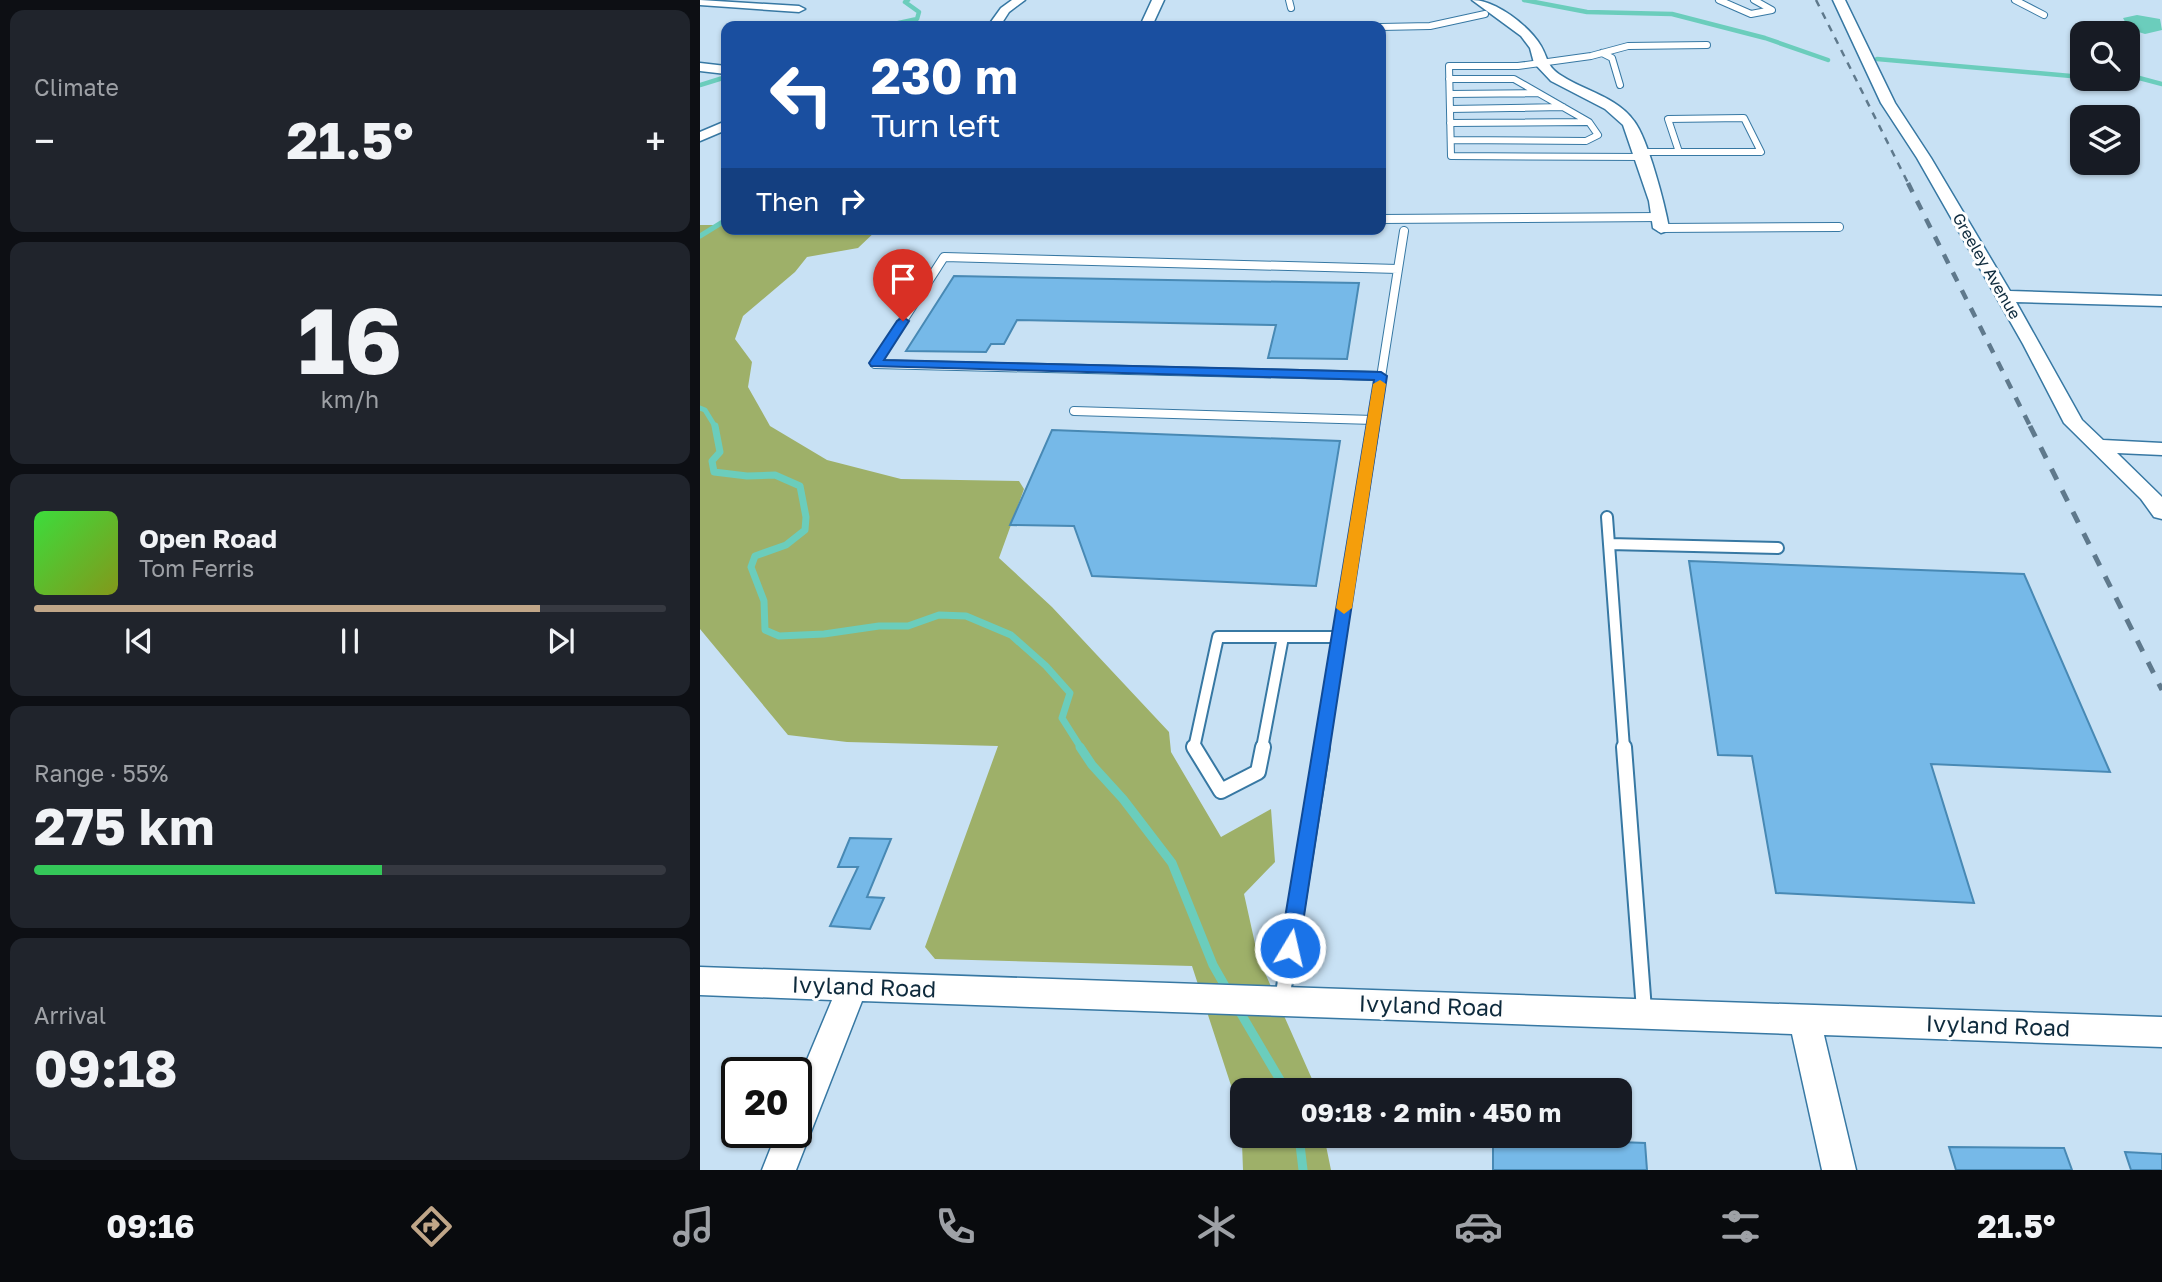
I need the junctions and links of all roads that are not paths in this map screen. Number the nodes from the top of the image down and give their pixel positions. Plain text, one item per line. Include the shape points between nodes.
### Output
1 (811, 0) edge
2 (1019, 0) edge
3 (1158, 0) edge
4 (1289, 0) edge
5 (1719, 0) edge
6 (1754, 0) edge
7 (1839, 0) edge
8 (2015, 0) edge
9 (700, 2) edge
10 (1472, 2) edge
11 (1291, 8) dead end
12 (799, 9) junction
13 (1485, 14) junction
14 (2044, 15) dead end
15 (781, 21) edge
16 (997, 21) edge
17 (1148, 21) edge
18 (1512, 23) junction
19 (1386, 27) edge
20 (1707, 45) dead end
21 (1602, 52) junction
22 (721, 57) edge
23 (1540, 63) junction
24 (702, 67) edge
25 (721, 69) edge
26 (1449, 79) junction
27 (1620, 85) dead end
28 (1538, 93) junction
29 (1450, 94) junction
30 (1564, 107) junction
31 (1450, 109) junction
32 (1589, 122) junction
33 (1450, 123) junction
34 (721, 127) edge
35 (700, 137) edge
36 (1451, 140) junction
37 (1679, 152) junction
38 (1641, 154) junction
39 (1386, 219) edge
40 (1660, 222) junction
41 (1839, 227) dead end
42 (1404, 231) dead end
43 (1398, 269) junction
44 (2004, 296) junction
45 (2162, 301) edge
46 (1381, 376) junction
47 (1074, 411) dead end
48 (1374, 420) junction
49 (2098, 446) junction
50 (2162, 449) edge
51 (2162, 512) edge
52 (1607, 517) dead end
53 (1609, 544) junction
54 (1778, 548) dead end
55 (1283, 637) junction
56 (1340, 637) junction
57 (700, 981) edge
58 (853, 986) junction
59 (1206, 998) joint
60 (1282, 1000) junction
61 (1644, 1013) junction
62 (1804, 1019) junction
63 (2162, 1032) edge
64 (812, 1087) edge
65 (788, 1148) edge
66 (779, 1170) edge
67 (1839, 1170) edge

1 - 12 street
2 - 16 street
3 - 17 street
4 - 11 lane
5 - 6 lane via 1743,13 1772,10
7 - 44 street, Greeley Avenue via 1888,103
8 - 14 lane
9 - 12 street
10 - 13 street
10 - 18 street
12 - 15 street
13 - 18 street
13 - 19 lane via 1430,26
18 - 23 street via 1531,39
20 - 21 lane via 1628,46
21 - 23 lane
21 - 27 lane via 1612,58
22 - 24 street
23 - 26 lane via 1449,66
23 - 38 street via 1556,78 1618,112 1633,128
24 - 25 street
26 - 28 lane via 1514,79
26 - 29 lane
28 - 29 lane
28 - 30 lane
29 - 31 lane
30 - 31 lane
30 - 32 lane
31 - 33 lane
32 - 33 lane
32 - 36 lane via 1598,135 1586,141
33 - 36 lane
34 - 35 street
36 - 38 lane via 1451,156
37 - 37 lane via 1747,152 1760,152 1744,118 1668,119
37 - 38 lane
38 - 40 street
39 - 40 lane
40 - 41 lane
42 - 43 lane
43 - 46 lane
43 - 46 lane via 944,257 875,363
44 - 45 street
44 - 49 street, Greeley Avenue via 2074,423
46 - 48 lane
47 - 48 lane
48 - 56 lane
49 - 50 street
49 - 51 street, Greeley Avenue
52 - 53 lane
53 - 54 lane
53 - 61 lane
55 - 55 lane via 1218,637 1194,748 1221,791 1258,772
55 - 56 lane
56 - 60 lane
57 - 58 street, Ivyland Road
58 - 59 street, Ivyland Road
58 - 64 street
59 - 60 street, Ivyland Road
60 - 61 street, Ivyland Road
61 - 62 street, Ivyland Road
62 - 63 street, Ivyland Road
62 - 67 street
65 - 66 street

